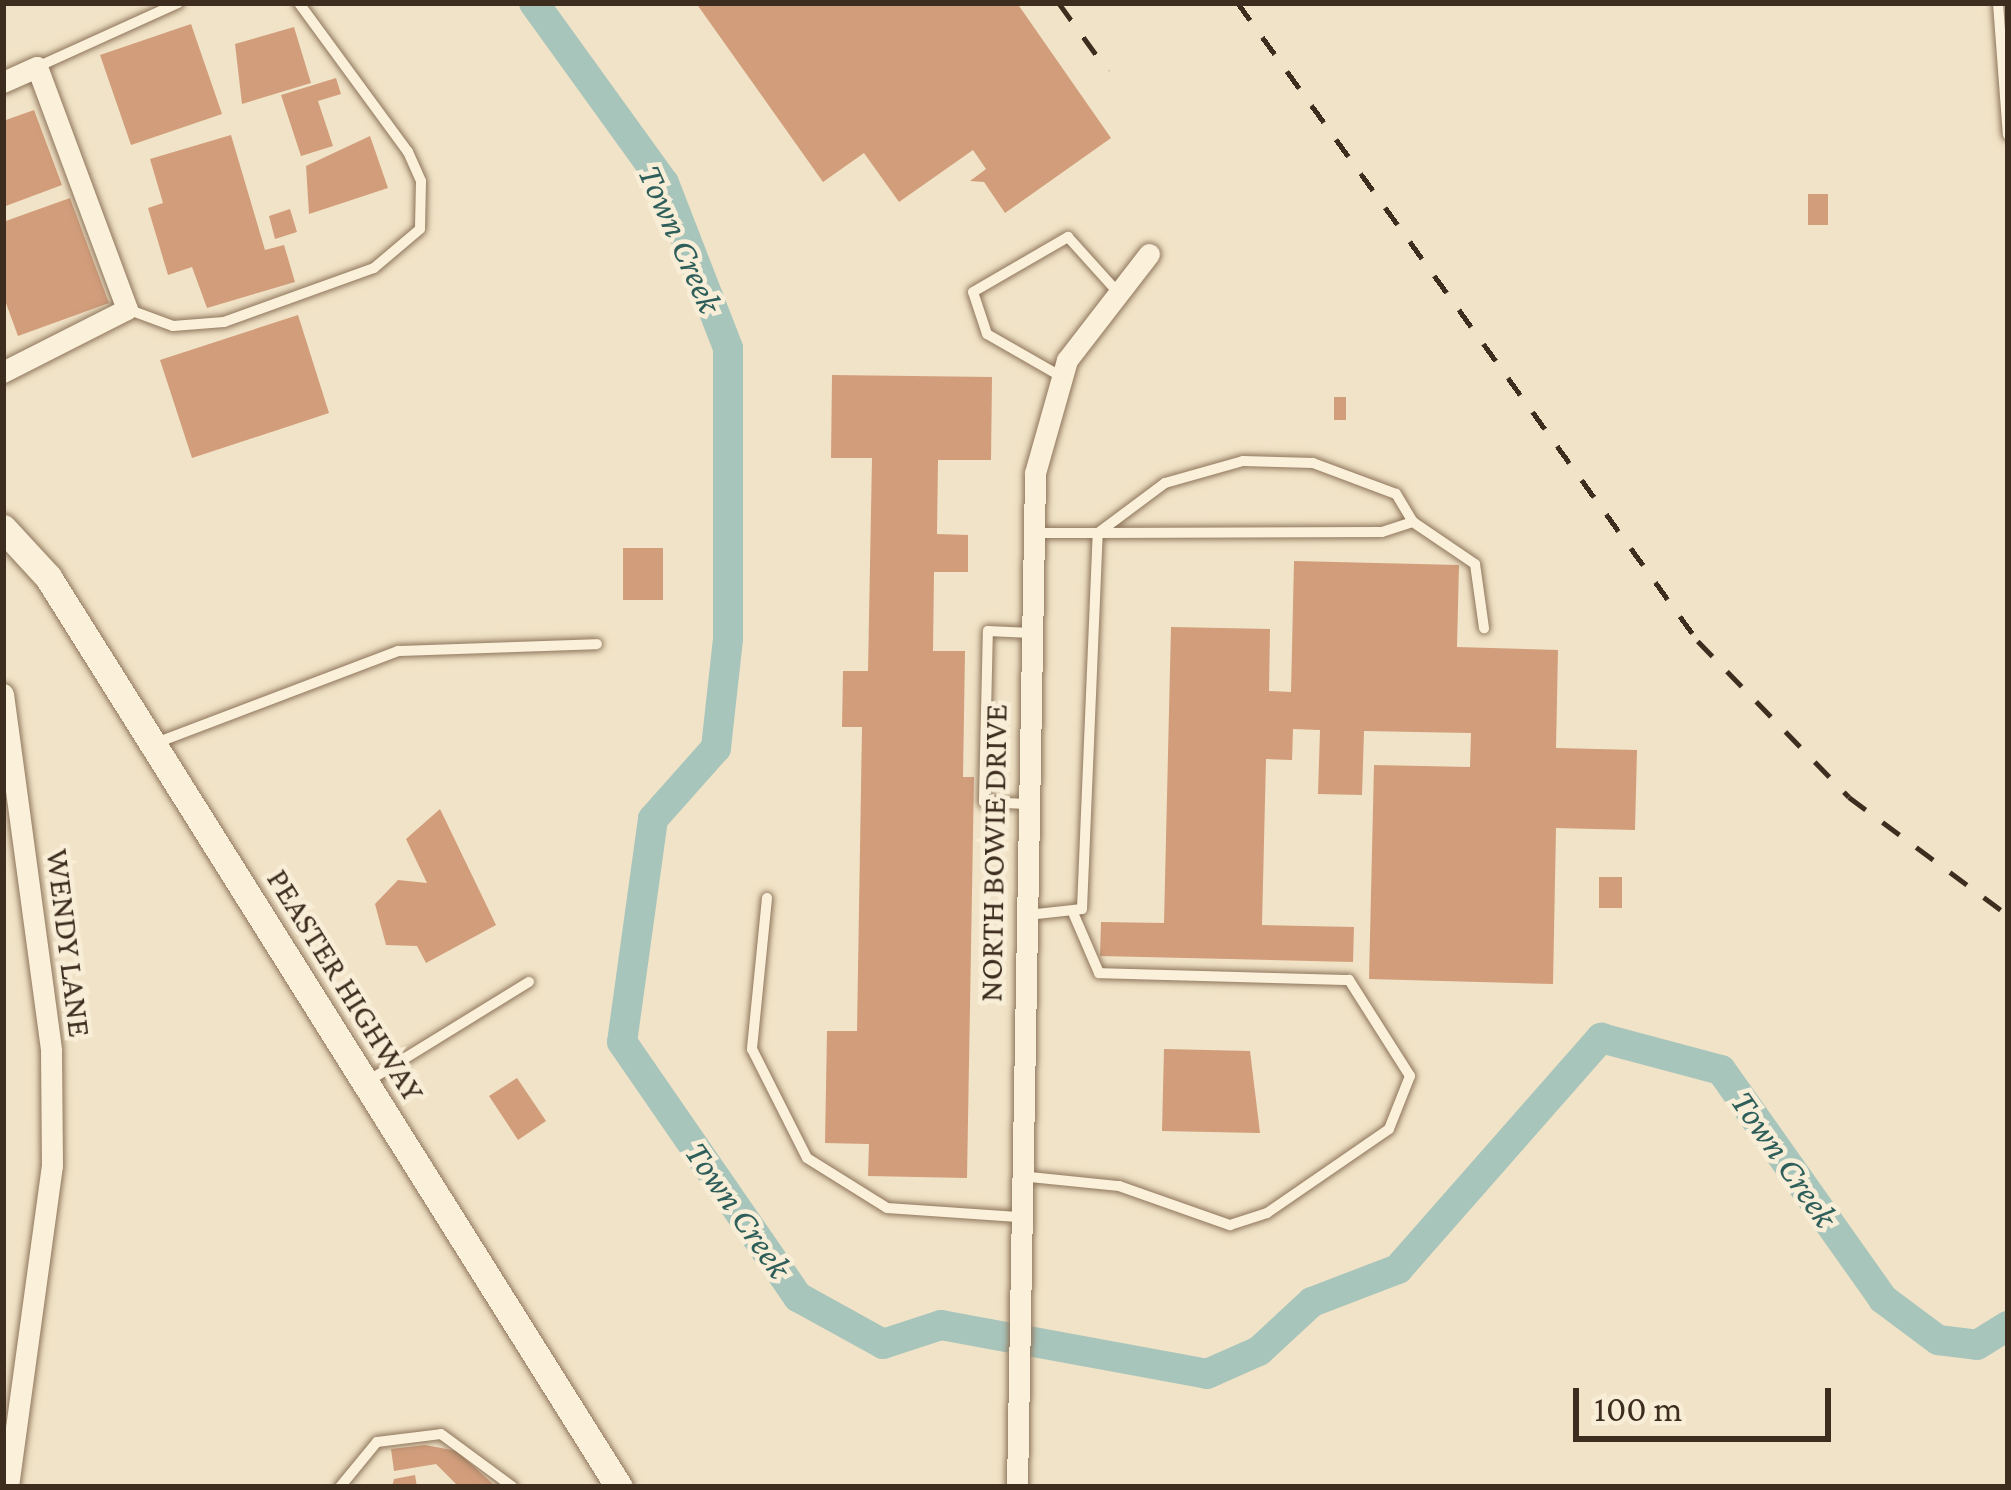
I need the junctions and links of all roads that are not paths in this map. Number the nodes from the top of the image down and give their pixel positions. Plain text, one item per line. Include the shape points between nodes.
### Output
1 (178, 3) edge
2 (299, 3) edge
3 (1998, 3) edge
4 (38, 67) junction
5 (3, 82) edge
6 (2008, 135) edge
7 (1149, 254) dead end
8 (1114, 288) junction
9 (128, 309) junction
10 (3, 372) edge
11 (1062, 377) junction
12 (1413, 522) junction
13 (3, 528) edge
14 (1033, 532) junction
15 (1098, 533) junction
16 (1484, 628) dead end
17 (1031, 633) junction
18 (597, 644) dead end
19 (3, 694) edge
20 (153, 745) junction
21 (1027, 804) junction
22 (767, 898) dead end
23 (1025, 915) junction
24 (1074, 915) junction
25 (529, 982) dead end
26 (365, 1082) junction
27 (1019, 1176) junction
28 (1018, 1216) junction
29 (8, 1487) edge
30 (340, 1487) edge
31 (513, 1487) edge
32 (619, 1487) edge
33 (1017, 1487) edge

1 - 4 lane
2 - 9 lane via 408,152 422,181 419,229 374,268 211,326
3 - 6 lane
4 - 5 street
4 - 9 street
7 - 8 street, NORTH BOWIE DRIVE
8 - 11 street, NORTH BOWIE DRIVE
8 - 11 lane via 1069,237 973,292 987,334
9 - 10 street
11 - 14 street, NORTH BOWIE DRIVE via 1035,473
12 - 15 lane via 1382,532
12 - 15 lane via 1396,494 1313,464 1243,461 1165,483
12 - 16 lane via 1474,564
13 - 20 main road, PEASTER HIGHWAY via 48,578
14 - 15 lane
14 - 17 street, NORTH BOWIE DRIVE
15 - 24 lane
17 - 21 street, NORTH BOWIE DRIVE
17 - 21 lane via 988,631 985,802
18 - 20 lane via 398,651
19 - 29 street, WENDY LANE via 50,1051 52,1165
20 - 26 main road, PEASTER HIGHWAY
21 - 23 street, NORTH BOWIE DRIVE
22 - 28 lane via 752,1049 807,1158 887,1208
23 - 24 lane
23 - 27 street, NORTH BOWIE DRIVE
24 - 27 lane via 1099,974 1348,980 1410,1076 1389,1129 1267,1213 1230,1225 1119,1186
25 - 26 lane
26 - 32 main road, PEASTER HIGHWAY
27 - 28 street, NORTH BOWIE DRIVE
28 - 33 street, NORTH BOWIE DRIVE
30 - 31 lane via 377,1442 441,1433

